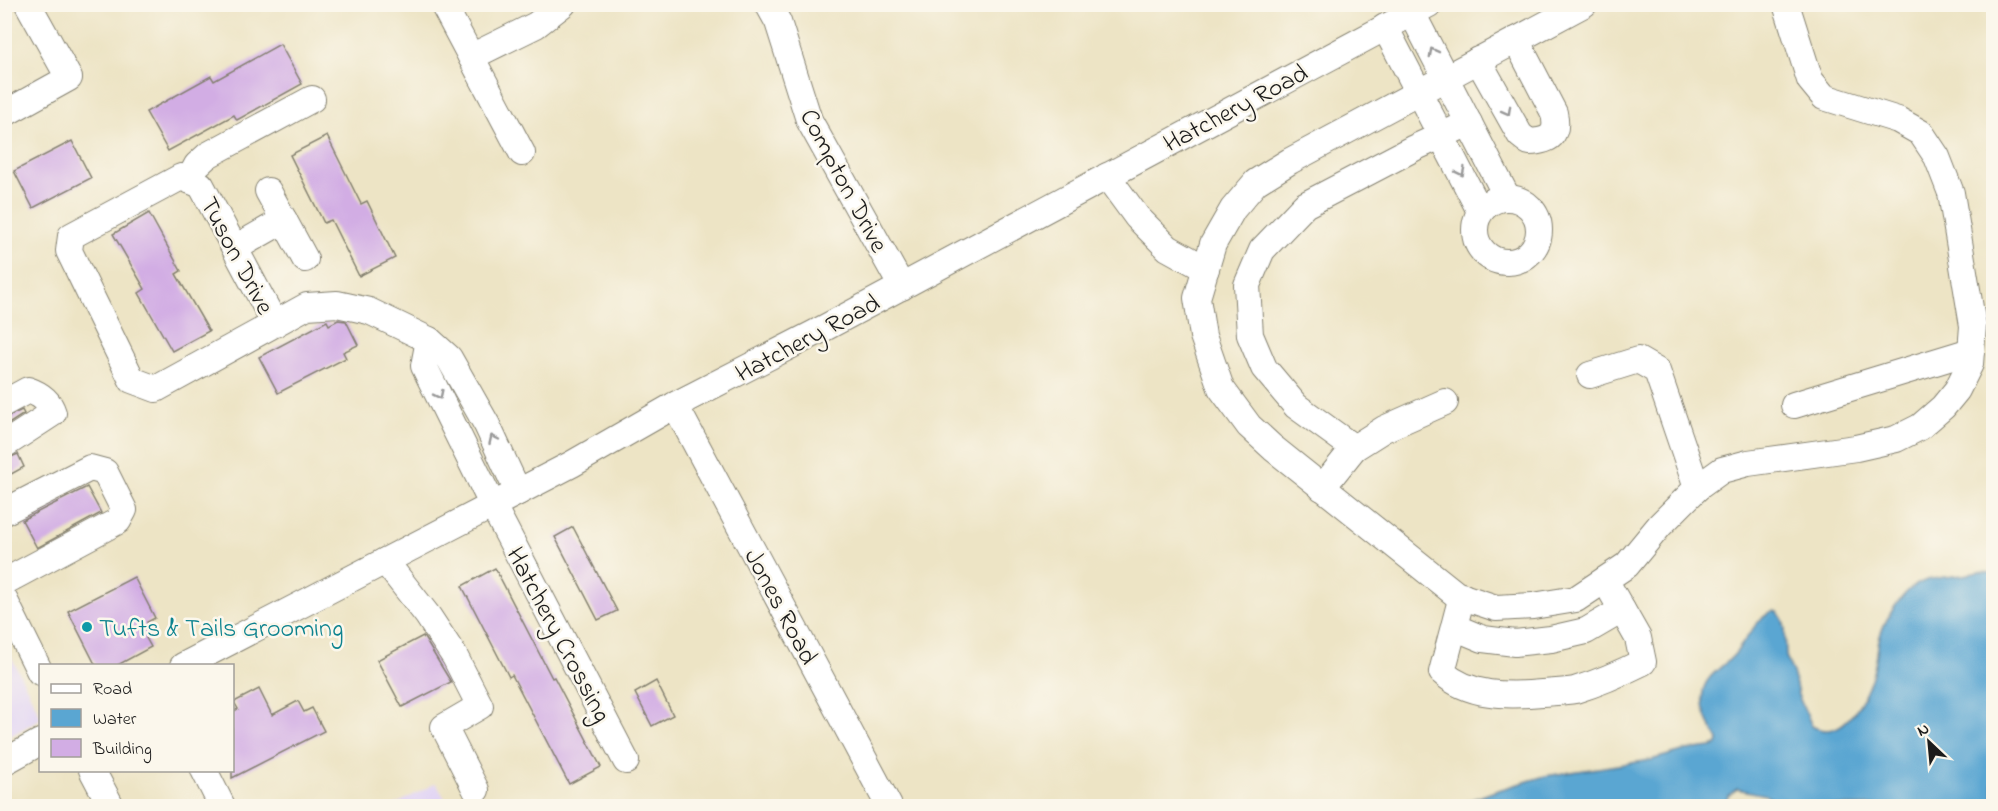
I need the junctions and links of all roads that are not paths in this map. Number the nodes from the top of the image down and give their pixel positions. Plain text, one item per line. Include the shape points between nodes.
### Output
1 (28, 4) edge
2 (443, 4) edge
3 (563, 4) edge
4 (768, 4) edge
5 (1584, 4) edge
6 (1786, 4) edge
7 (1420, 9) edge
8 (1385, 27) junction
9 (1516, 40) junction
10 (471, 57) junction
11 (1478, 60) junction
12 (1446, 77) junction
13 (1419, 91) junction
14 (312, 99) dead end
15 (4, 114) edge
16 (1469, 123) junction
17 (1442, 136) junction
18 (522, 153) dead end
19 (1107, 176) junction
20 (189, 180) junction
21 (268, 191) dead end
22 (1507, 197) junction
23 (1480, 211) junction
24 (284, 220) junction
25 (236, 248) junction
26 (305, 259) dead end
27 (1206, 269) junction
28 (902, 287) junction
29 (275, 324) junction
30 (429, 340) junction
31 (1971, 351) junction
32 (1590, 375) dead end
33 (1445, 402) dead end
34 (4, 403) edge
35 (675, 405) junction
36 (1794, 405) dead end
37 (4, 445) edge
38 (1354, 448) junction
39 (1322, 488) junction
40 (1697, 488) junction
41 (518, 492) junction
42 (493, 506) junction
43 (4, 512) edge
44 (385, 561) junction
45 (1605, 580) junction
46 (4, 582) edge
47 (1462, 597) junction
48 (4, 599) edge
49 (1622, 610) junction
50 (1454, 627) junction
51 (196, 663) edge
52 (39, 670) edge
53 (39, 743) edge
54 (626, 761) dead end
55 (4, 762) edge
56 (93, 772) edge
57 (204, 772) edge
58 (476, 790) dead end
59 (111, 807) edge
60 (222, 807) edge
61 (890, 807) edge

1 - 15 street via 69,78
2 - 10 street
3 - 10 street via 536,25
4 - 28 street, Compton Drive via 778,22 809,120
5 - 9 street
6 - 31 street via 1810,80 1824,97 1898,120 1921,134 1937,157 1951,193 1973,326
7 - 8 street, Hatchery Road
12 -> 7 street
8 - 13 street
8 - 19 street, Hatchery Road
9 - 11 street
11 -> 9 street via 1520,135 1529,142 1552,136 1557,125 1554,113
10 - 18 street
11 - 12 street
12 - 13 street
12 - 16 street
13 - 17 street
13 - 27 street via 1256,182 1233,209
14 - 20 street via 208,155
16 - 17 street
16 - 22 street
17 -> 23 street
17 - 38 street via 1305,205 1262,250 1247,285 1250,335 1264,368 1296,406
19 - 27 street via 1137,217 1168,248
19 - 28 street, Hatchery Road
20 - 25 street, Tuson Drive via 201,185
20 - 29 street, Tuson Drive via 181,177 71,236 69,251 132,380 156,389
21 - 24 street
22 - 23 street via 1492,201
22 - 23 street via 1533,210 1539,223 1539,238 1533,251 1521,260 1492,260 1481,251 1475,238
24 - 25 street
24 - 26 street
25 - 29 street, Tuson Drive
27 - 39 street via 1197,298 1203,336 1221,388 1249,426
28 - 35 street, Hatchery Road
29 - 30 street, Tuson Drive via 307,306 337,304 369,311
41 -> 30 street, Tuson Drive via 487,425 449,358
30 -> 42 street via 424,366
31 - 36 street
31 - 40 street via 1970,364 1957,390 1943,407 1920,427 1896,440 1748,463 1722,470
32 - 40 street via 1638,360 1657,372
33 - 38 street via 1384,429
34 - 37 street via 28,390 39,394 53,413
35 - 41 street, Hatchery Road
35 - 61 street, Jones Road
38 - 39 street
39 - 47 street
40 - 45 street via 1628,565
41 - 42 street, Hatchery Road
42 - 44 street, Hatchery Road
42 - 54 street, Hatchery Crossing
43 - 46 street via 90,468 105,472 124,510 118,520
44 - 51 street, Hatchery Road
44 - 58 street via 455,657 480,706 436,731
45 - 47 street via 1576,599 1533,606 1496,608
45 - 49 street
47 - 50 street
48 - 52 street
49 - 50 street via 1586,631 1515,644 1483,639
49 - 50 street via 1638,638 1643,662 1573,690 1518,695 1486,693 1454,683 1442,672
53 - 55 street
56 - 59 street
57 - 60 street

